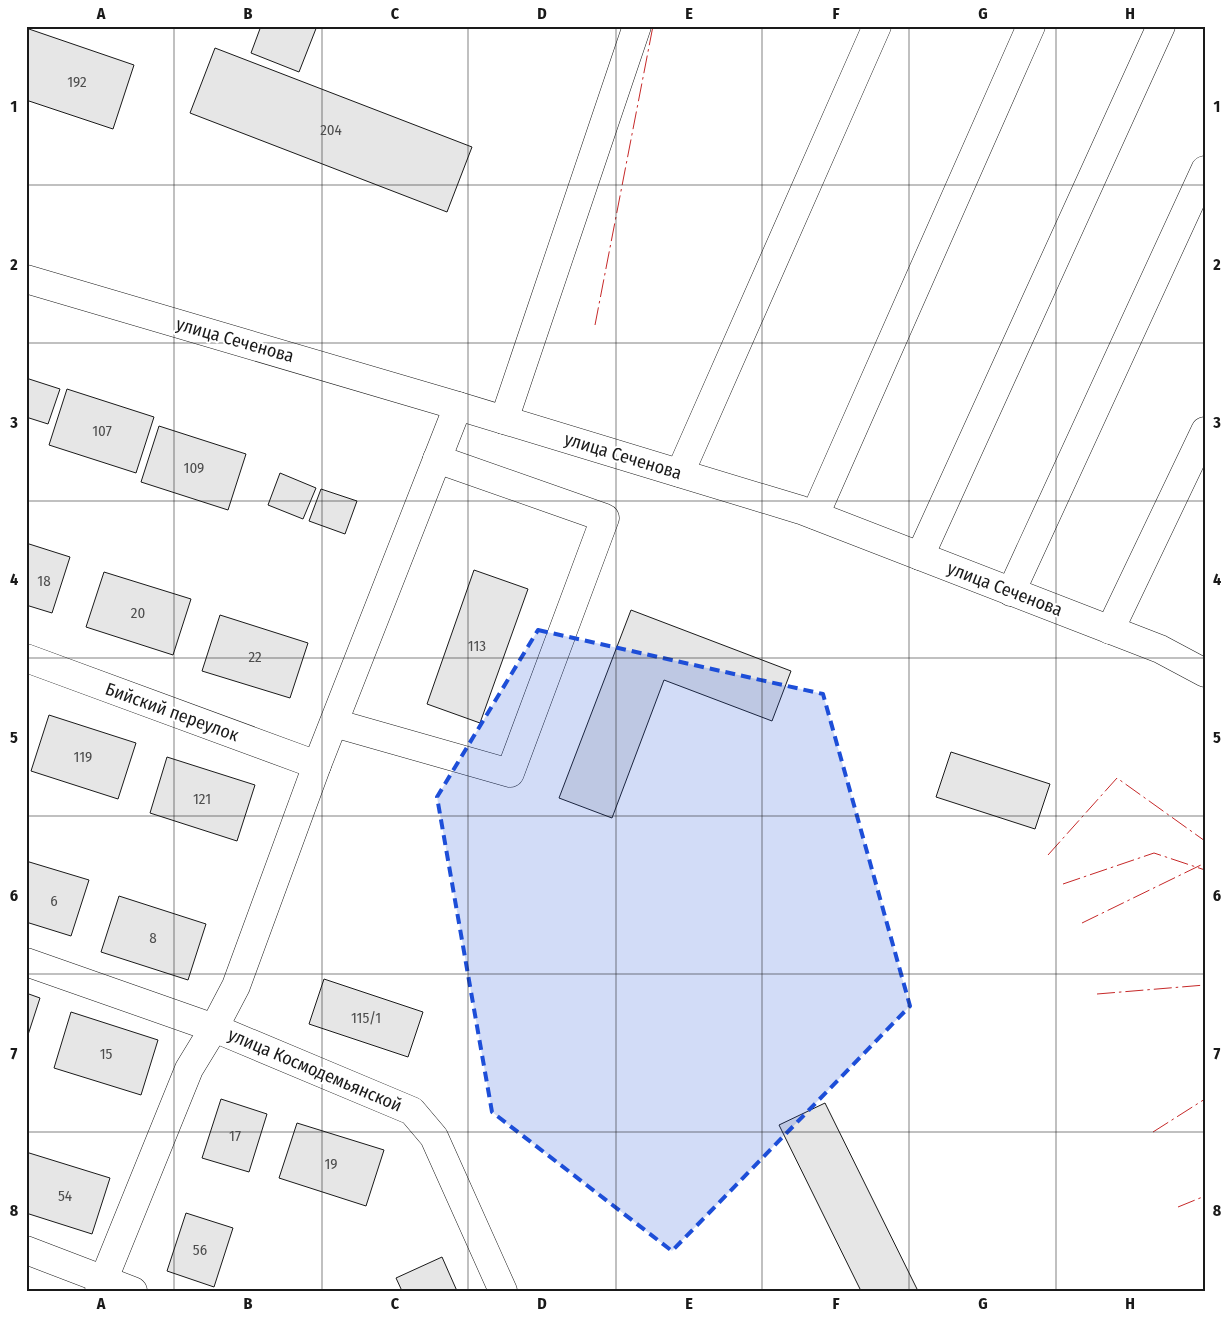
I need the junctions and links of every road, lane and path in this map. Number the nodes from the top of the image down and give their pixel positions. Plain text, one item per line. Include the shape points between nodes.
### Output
1 (637, 26) edge
2 (877, 26) edge
3 (1031, 26) edge
4 (1161, 26) edge
5 (1205, 170) edge
6 (26, 279) edge
7 (458, 406) junction
8 (504, 420) junction
9 (1205, 430) edge
10 (437, 459) junction
11 (680, 473) junction
12 (815, 515) junction
13 (920, 556) junction
14 (1010, 592) junction
15 (1110, 630) junction
16 (26, 658) edge
17 (1205, 673) edge
18 (334, 723) junction
19 (317, 765) junction
20 (26, 962) edge
21 (214, 1028) junction
22 (26, 1250) edge
23 (102, 1285) edge
24 (133, 1291) edge
25 (503, 1291) edge

1 - 8 street
2 - 11 street
3 - 12 street
4 - 13 street
5 - 14 street
6 - 7 street, улица Сеченова
7 - 8 street, улица Сеченова
7 - 10 street
8 - 11 street, улица Сеченова
9 - 15 street
10 - 18 street
10 - 18 street via 605,518 510,773
11 - 12 street, улица Сеченова
12 - 13 street, улица Сеченова
13 - 14 street, улица Сеченова
14 - 15 street, улица Сеченова
15 - 17 street, улица Сеченова via 1160,649
16 - 19 street, Бийский переулок
18 - 19 street
19 - 21 street via 236,986
20 - 21 street, улица Космодемьянской
21 - 23 street via 189,1069
21 - 25 street, улица Космодемьянской via 412,1111 434,1136
22 - 23 street
23 - 24 street

